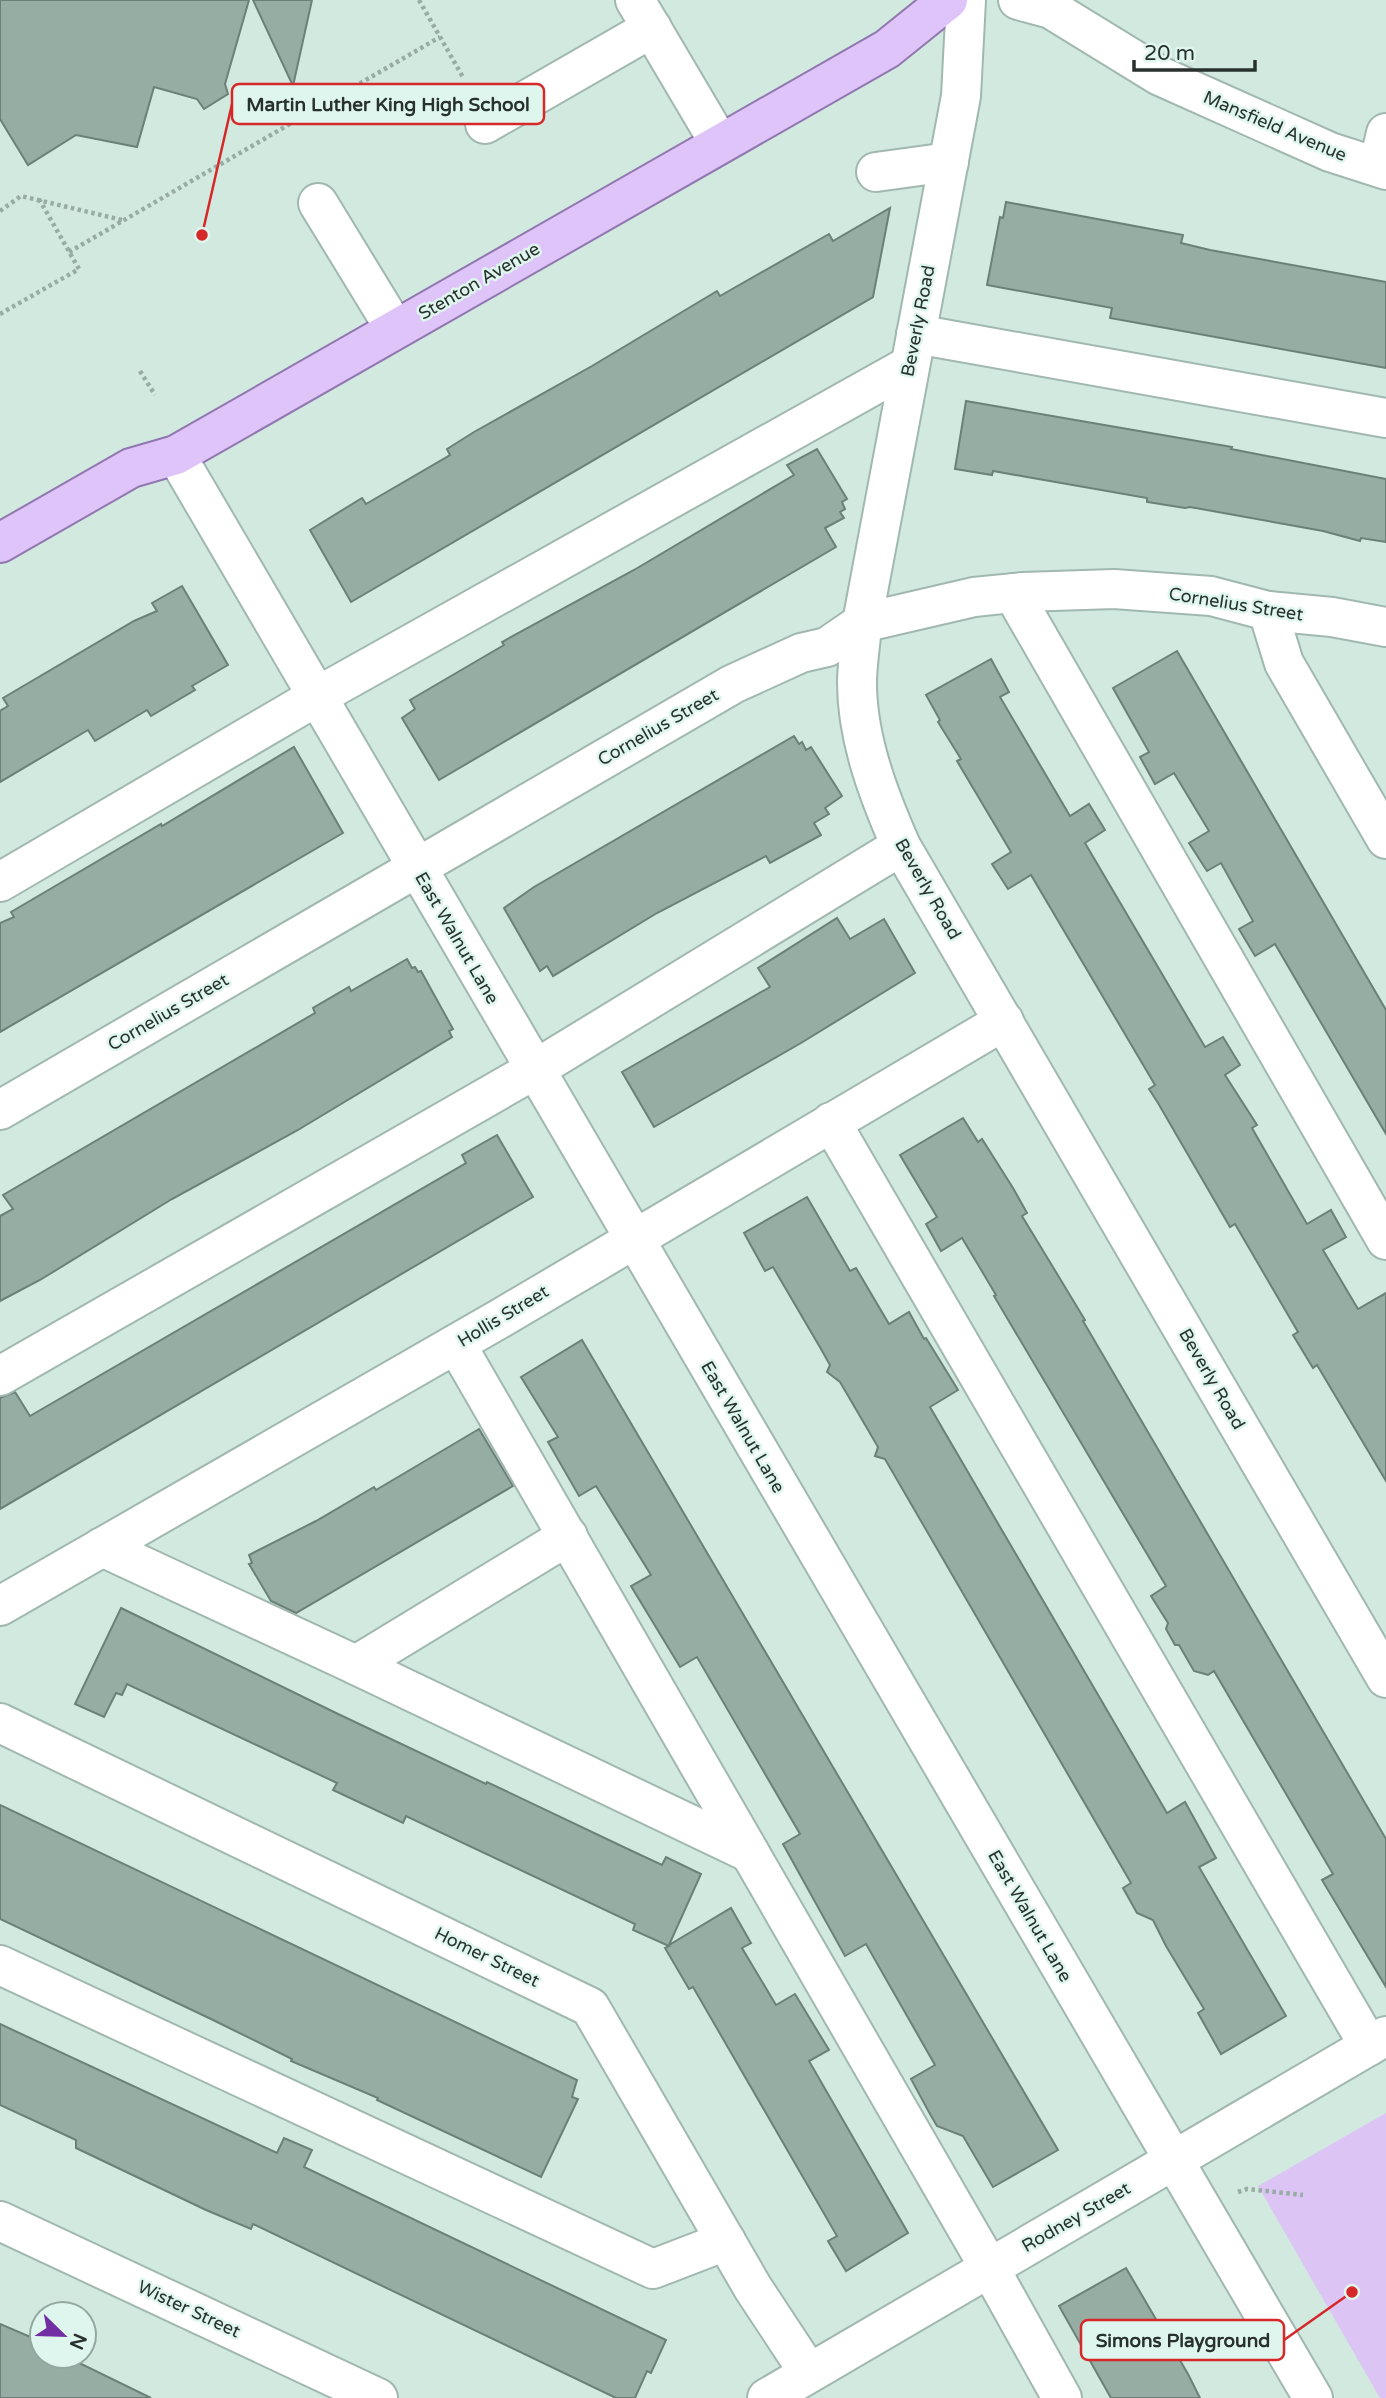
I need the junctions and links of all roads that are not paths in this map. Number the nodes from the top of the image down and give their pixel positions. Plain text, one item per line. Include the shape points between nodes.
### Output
1 (948, 0) edge
2 (966, 0) edge
3 (1018, 0) edge
4 (644, 14) edge
5 (485, 124) dead end
6 (720, 145) junction
7 (1383, 156) edge
8 (949, 162) junction
9 (876, 172) dead end
10 (318, 203) dead end
11 (396, 329) junction
12 (913, 349) junction
13 (1386, 418) edge
14 (176, 455) junction
15 (0, 543) edge
16 (1013, 593) junction
17 (1268, 611) junction
18 (862, 623) junction
19 (1386, 627) edge
20 (316, 697) junction
21 (1386, 839) edge
22 (901, 846) junction
23 (416, 867) junction
24 (0, 882) edge
25 (1004, 1021) junction
26 (534, 1070) junction
27 (0, 1110) edge
28 (831, 1122) junction
29 (633, 1239) junction
30 (1386, 1240) edge
31 (457, 1344) junction
32 (0, 1376) edge
33 (568, 1536) junction
34 (102, 1548) junction
35 (0, 1606) edge
36 (356, 1665) junction
37 (1386, 1678) edge
38 (0, 1723) edge
39 (750, 1853) junction
40 (0, 1965) edge
41 (1377, 2041) edge
42 (1173, 2161) junction
43 (0, 2221) edge
44 (726, 2241) junction
45 (989, 2267) junction
46 (809, 2373) junction
47 (378, 2398) edge
48 (767, 2398) edge
49 (1062, 2398) edge
50 (1313, 2398) edge

1 - 6 main road, Stenton Avenue via 887,49
2 - 8 street, Beverly Road via 961,96
3 - 7 street, Mansfield Avenue via 1051,9 1160,76 1330,152
4 - 5 street
4 - 6 street
6 - 11 main road, Stenton Avenue
8 - 9 street
8 - 12 street, Beverly Road
10 - 11 street
11 - 14 main road, Stenton Avenue
12 - 13 street
12 - 18 street, Beverly Road
12 - 20 street
14 - 15 main road, Stenton Avenue via 131,468
14 - 20 street, East Walnut Lane
16 - 17 street, Cornelius Street via 1114,589 1211,596
16 - 18 street, Cornelius Street via 974,597
16 - 30 street
17 - 19 street, Cornelius Street
17 - 21 street via 1284,663
18 - 22 street, Beverly Road via 857,684 864,740 879,798
18 - 23 street, Cornelius Street via 827,647 801,653 733,684
20 - 23 street, East Walnut Lane
20 - 24 street
22 - 25 street, Beverly Road
22 - 26 street
23 - 26 street, East Walnut Lane
23 - 27 street, Cornelius Street
25 - 28 street, Hollis Street
25 - 37 street, Beverly Road
26 - 29 street, East Walnut Lane
26 - 32 street
28 - 29 street, Hollis Street
28 - 41 street
29 - 31 street, Hollis Street
29 - 42 street, East Walnut Lane
31 - 33 street
31 - 34 street, Hollis Street
33 - 36 street
33 - 39 street
34 - 35 street, Hollis Street
34 - 36 street
36 - 39 street
38 - 44 street, Homer Street via 590,2007
39 - 45 street
40 - 44 street via 653,2269
41 - 42 street, Rodney Street
42 - 45 street, Rodney Street
42 - 50 street, East Walnut Lane
43 - 47 street, Wister Street
44 - 46 street, Homer Street
45 - 46 street, Rodney Street
45 - 49 street
46 - 48 street, Rodney Street

